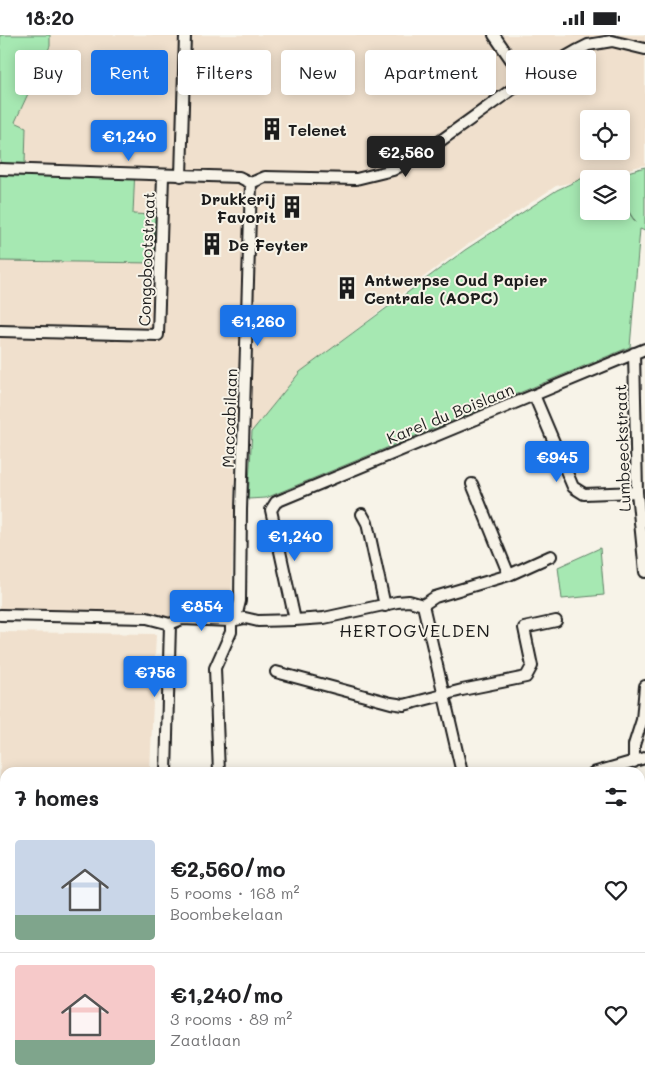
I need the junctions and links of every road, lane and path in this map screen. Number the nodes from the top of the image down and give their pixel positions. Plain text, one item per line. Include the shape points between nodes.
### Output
1 (185, 35) edge
2 (494, 35) edge
3 (645, 49) edge
4 (578, 50) edge
5 (506, 52) edge
6 (506, 94) edge
7 (0, 169) edge
8 (181, 175) junction
9 (163, 176) junction
10 (251, 183) junction
11 (0, 331) edge
12 (645, 349) edge
13 (634, 353) junction
14 (534, 395) junction
15 (472, 484) dead end
16 (637, 492) junction
17 (362, 514) dead end
18 (551, 556) dead end
19 (645, 572) edge
20 (509, 575) junction
21 (423, 605) junction
22 (385, 606) junction
23 (0, 615) edge
24 (231, 621) junction
25 (295, 621) junction
26 (556, 621) dead end
27 (170, 624) junction
28 (276, 672) dead end
29 (645, 686) edge
30 (444, 695) junction
31 (645, 758) edge
32 (634, 762) junction
33 (166, 767) edge
34 (219, 767) edge
35 (461, 767) edge
36 (615, 767) edge

1 - 8 street
2 - 5 street
3 - 4 street via 612,41
6 - 10 street via 425,152 393,170 356,179 265,177
7 - 9 street
8 - 9 street
8 - 10 street via 239,177
9 - 11 street, Congobootstraat via 158,335
10 - 24 street, Maccabilaan via 240,601
12 - 13 street, Karel du Boislaan
13 - 14 street, Karel du Boislaan
13 - 16 street, Lumbeeckstraat
14 - 16 street via 573,487 584,493
14 - 25 street, Karel du Boislaan via 276,502 271,510
15 - 20 street
16 - 19 street, Lumbeeckstraat
17 - 22 street via 367,523
18 - 20 street
20 - 21 street via 435,597
21 - 22 street via 409,601
21 - 30 street
22 - 25 street
23 - 27 street via 147,619
24 - 25 street via 245,618
24 - 27 street via 182,619
24 - 34 street, Maccabilaan via 231,632 215,668
26 - 30 street via 524,628 532,666 526,677
27 - 33 street
28 - 30 street via 404,705
29 - 32 street
30 - 35 street
31 - 32 street
32 - 36 street

